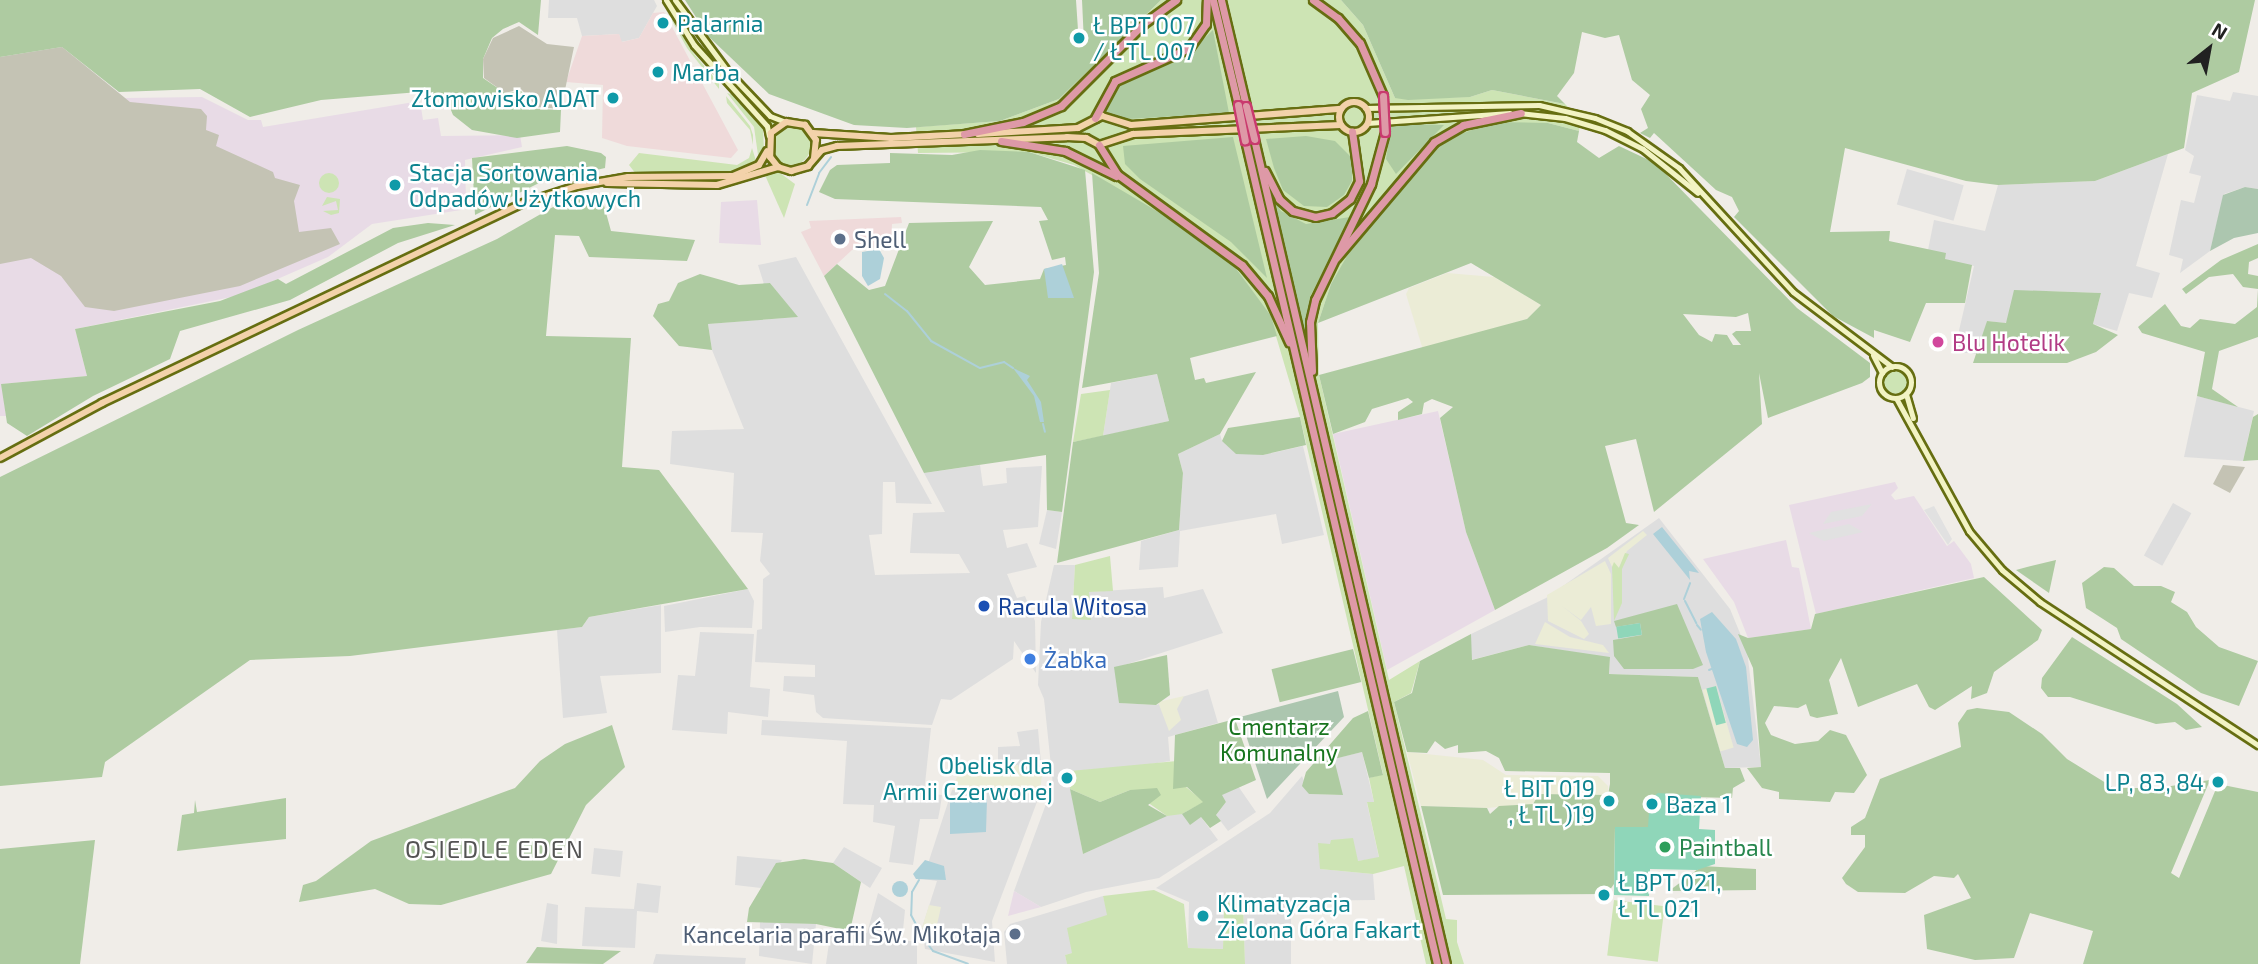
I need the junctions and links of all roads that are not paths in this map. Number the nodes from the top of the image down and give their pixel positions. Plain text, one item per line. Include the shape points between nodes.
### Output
1 (666, 0) edge
2 (675, 0) edge
3 (1176, 0) edge
4 (1207, 0) edge
5 (1213, 0) edge
6 (1221, 0) edge
7 (1313, 0) edge
8 (1242, 106) junction
9 (1365, 108) junction
10 (1341, 109) junction
11 (1521, 113) junction
12 (1092, 120) junction
13 (1112, 121) junction
14 (786, 122) junction
15 (1367, 123) junction
16 (1341, 125) junction
17 (1352, 131) junction
18 (813, 134) junction
19 (964, 135) junction
20 (769, 136) junction
21 (1250, 139) junction
22 (1091, 140) junction
23 (1001, 141) junction
24 (1111, 141) junction
25 (1100, 145) junction
26 (767, 151) junction
27 (814, 158) junction
28 (778, 167) junction
29 (595, 183) junction
30 (1133, 187) junction
31 (1713, 206) junction
32 (1325, 276) junction
33 (1871, 353) junction
34 (1297, 362) junction
35 (1892, 367) junction
36 (1882, 373) junction
37 (1906, 393) junction
38 (1896, 398) junction
39 (1314, 399) junction
40 (1914, 424) junction
41 (0, 458) edge
42 (2258, 745) edge
43 (1437, 964) edge
44 (1446, 964) edge

1 - 20 main road via 694,45 766,126
2 - 14 main road via 729,73 771,116
3 - 19 highway via 1143,24 1061,106 1023,122
4 - 12 highway via 1206,24 1189,48 1115,81
5 - 8 highway
6 - 8 highway
7 - 32 highway, bridge via 1338,18 1360,43 1383,96 1385,132 1371,184
8 - 21 highway, bridge
9 - 10 main road via 1353,102
9 - 15 main road
9 - 31 main road via 1522,104 1582,114 1654,147
10 - 13 main road via 1147,124
10 - 16 main road
11 - 15 main road
11 - 31 main road via 1578,121 1624,139 1659,160
11 - 32 highway via 1462,125 1434,142 1399,179
12 - 13 main road
12 - 19 main road via 1073,128
12 - 22 main road
13 - 24 main road via 1116,131
14 - 18 main road via 802,123
14 - 20 main road
15 - 17 main road
16 - 17 main road
16 - 24 main road via 1133,134
17 - 21 highway via 1360,172 1357,187 1344,206 1322,216 1300,214 1283,203
18 - 19 main road
18 - 27 main road
20 - 26 main road
21 - 34 highway
21 - 39 highway
22 - 23 main road
22 - 25 main road
23 - 27 main road via 837,146
23 - 30 highway via 1082,157
24 - 25 main road
25 - 30 highway via 1112,169
26 - 28 main road
26 - 29 main road via 759,165 724,178 628,177
27 - 28 main road via 800,170
28 - 29 main road via 717,185
29 - 41 main road via 515,207 103,403
30 - 34 highway via 1242,265 1268,296
31 - 33 main road via 1793,292
32 - 39 highway via 1310,323
33 - 35 main road
33 - 36 main road
34 - 43 highway
35 - 36 main road
35 - 37 main road via 1909,376
36 - 38 main road via 1881,390
37 - 38 main road
37 - 40 main road
38 - 40 main road
39 - 44 highway
40 - 42 main road via 1953,505 2003,570 2047,607

